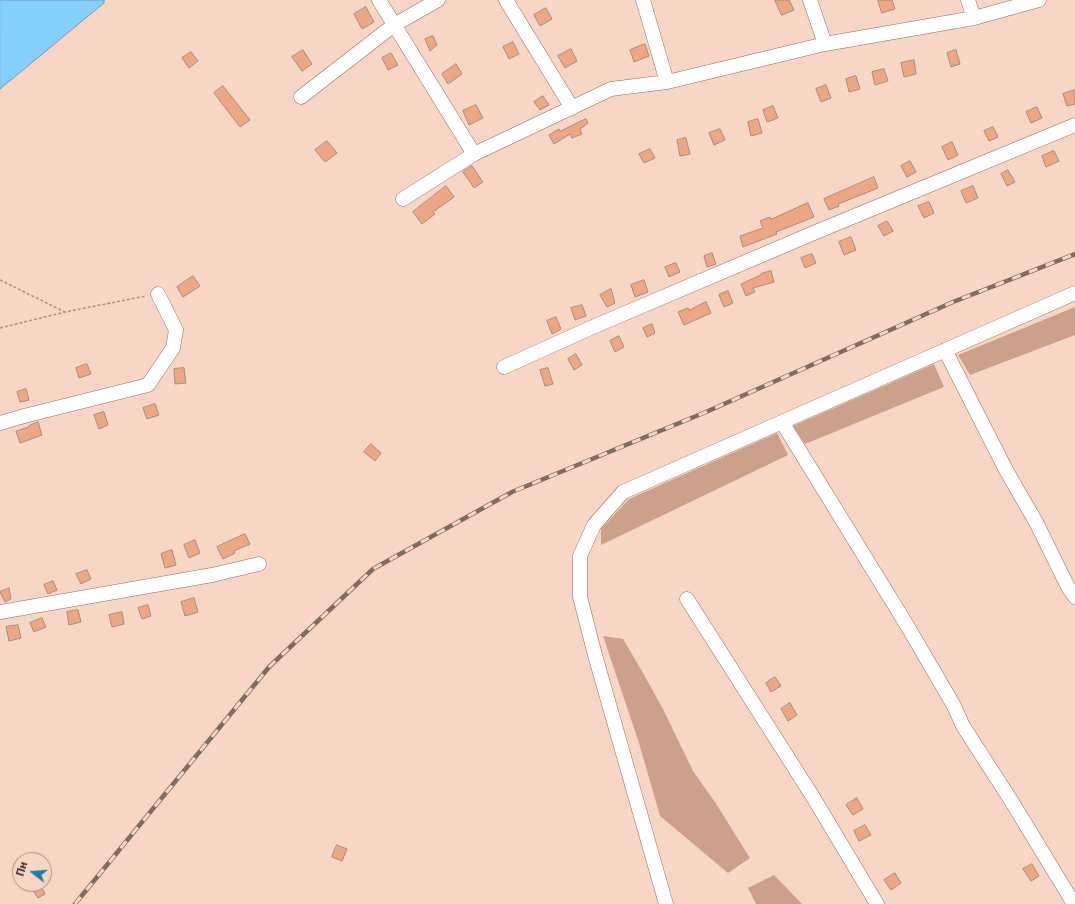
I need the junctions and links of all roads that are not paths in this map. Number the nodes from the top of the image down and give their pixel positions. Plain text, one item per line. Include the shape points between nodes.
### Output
1 (379, 0) edge
2 (438, 0) edge
3 (506, 0) edge
4 (643, 0) edge
5 (810, 0) edge
6 (968, 0) edge
7 (1039, 0) edge
8 (974, 18) junction
9 (394, 25) junction
10 (825, 44) junction
11 (667, 82) junction
12 (301, 97) dead end
13 (572, 108) junction
14 (1075, 125) edge
15 (474, 154) junction
16 (402, 198) dead end
17 (1075, 292) edge
18 (158, 294) road end
19 (945, 350) junction
20 (504, 367) dead end
21 (782, 422) junction
22 (0, 423) edge
23 (259, 564) dead end
24 (1075, 597) edge
25 (687, 599) dead end
26 (0, 612) edge
27 (666, 904) edge
28 (877, 904) edge
29 (1074, 904) edge

1 - 9 street
2 - 9 street
3 - 13 street
4 - 11 street
5 - 10 street
6 - 8 street
7 - 8 street
8 - 10 street
9 - 12 street
9 - 15 street
10 - 11 street
11 - 13 street via 611,89
13 - 15 street
14 - 20 street via 816,232
15 - 16 street
17 - 19 street
18 - 22 street via 176,330 174,348 148,385
19 - 21 street
19 - 24 street
21 - 27 street via 623,492 594,525 580,556 580,597
21 - 29 street via 908,627 963,726
23 - 26 street via 212,575
25 - 28 street

